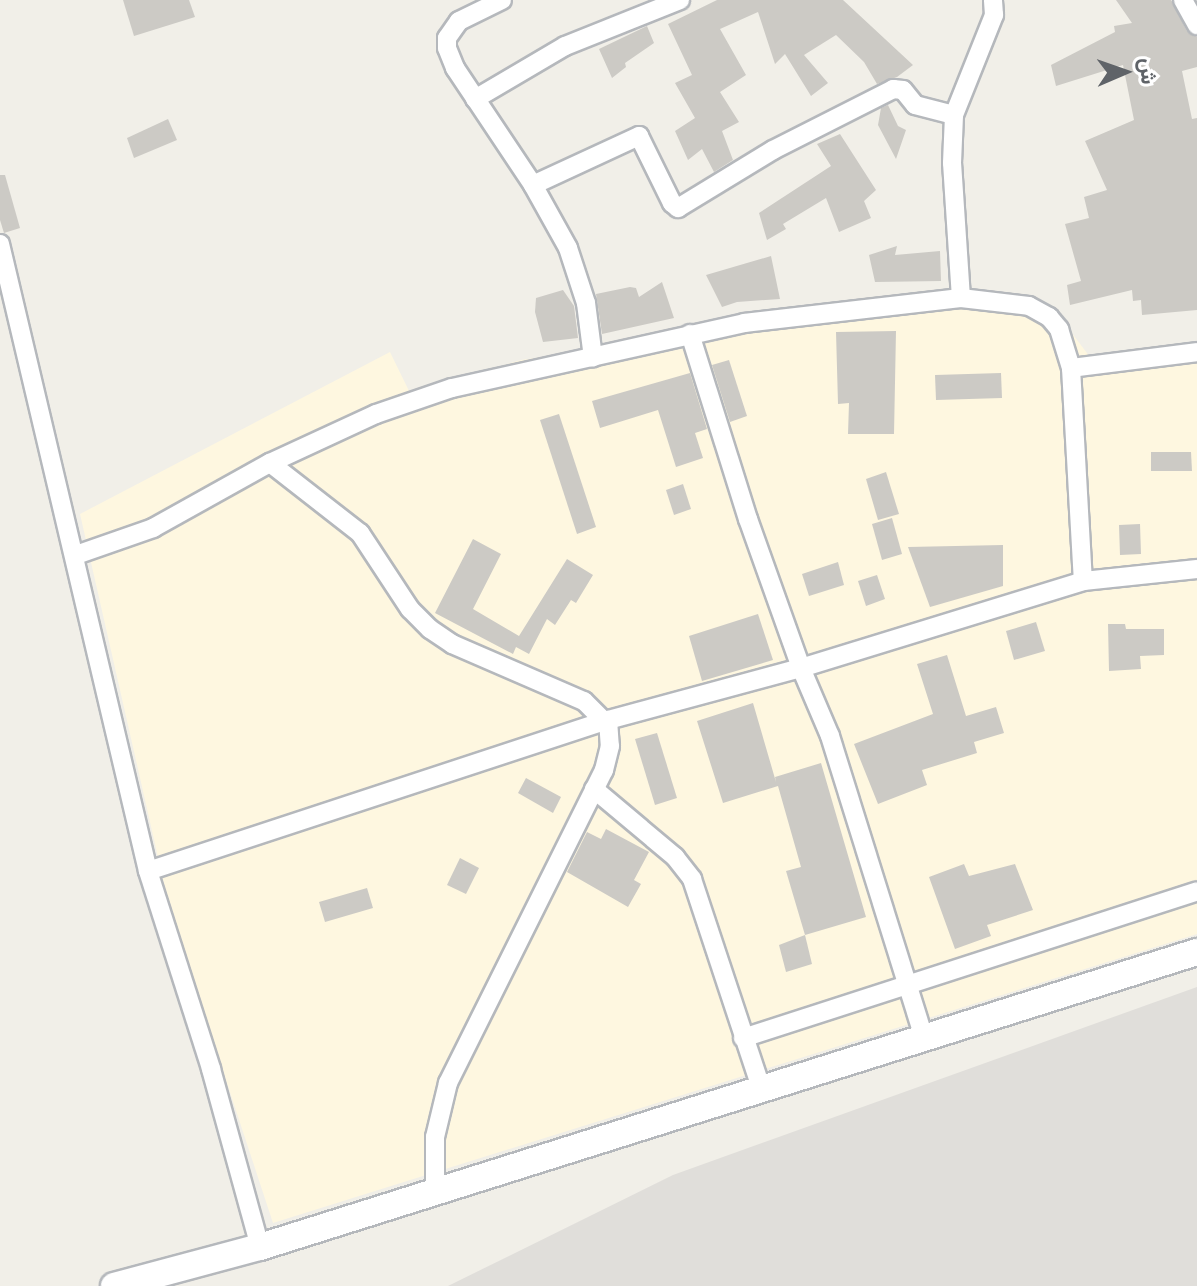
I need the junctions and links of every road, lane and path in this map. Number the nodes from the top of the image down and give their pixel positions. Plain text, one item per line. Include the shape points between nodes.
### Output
1 (502, 0) edge
2 (680, 0) edge
3 (993, 0) edge
4 (1183, 0) edge
5 (1197, 25) edge
6 (475, 99) junction
7 (954, 115) junction
8 (533, 185) junction
9 (0, 244) edge
10 (961, 298) junction
11 (690, 334) junction
12 (1197, 352) edge
13 (593, 358) junction
14 (1071, 368) junction
15 (270, 463) junction
16 (76, 555) junction
17 (1197, 569) edge
18 (1083, 581) junction
19 (801, 668) junction
20 (608, 720) junction
21 (594, 789) junction
22 (148, 871) junction
23 (1197, 891) edge
24 (1197, 952) edge
25 (906, 985) junction
26 (924, 1037) junction
27 (743, 1038) junction
28 (761, 1088) junction
29 (435, 1191) junction
30 (260, 1247) junction
31 (114, 1286) edge

1 - 6 street via 459,21 447,38 455,68
2 - 6 street via 565,46
3 - 7 street via 994,15
4 - 5 street
6 - 8 street
7 - 8 street via 915,105 903,90 893,89 773,150 678,208 639,136
7 - 10 street
8 - 13 street via 576,268
9 - 16 street
10 - 11 street via 811,313
10 - 14 street via 1009,301 1049,317 1062,337
11 - 13 street
11 - 19 street
12 - 14 street
13 - 15 street via 452,388 376,414
14 - 18 street
15 - 16 street via 153,528
15 - 20 street via 360,533 410,609 430,629 452,644 584,701
16 - 22 street
17 - 18 street
18 - 19 street
19 - 20 street
19 - 25 street via 830,736
20 - 21 street via 609,758
20 - 22 street
21 - 27 street via 675,857 692,879
21 - 29 street via 448,1083 435,1137
22 - 30 street
23 - 25 street
24 - 26 street
25 - 26 street
25 - 27 street
26 - 28 street
27 - 28 street
28 - 29 street
29 - 30 street
30 - 31 street

